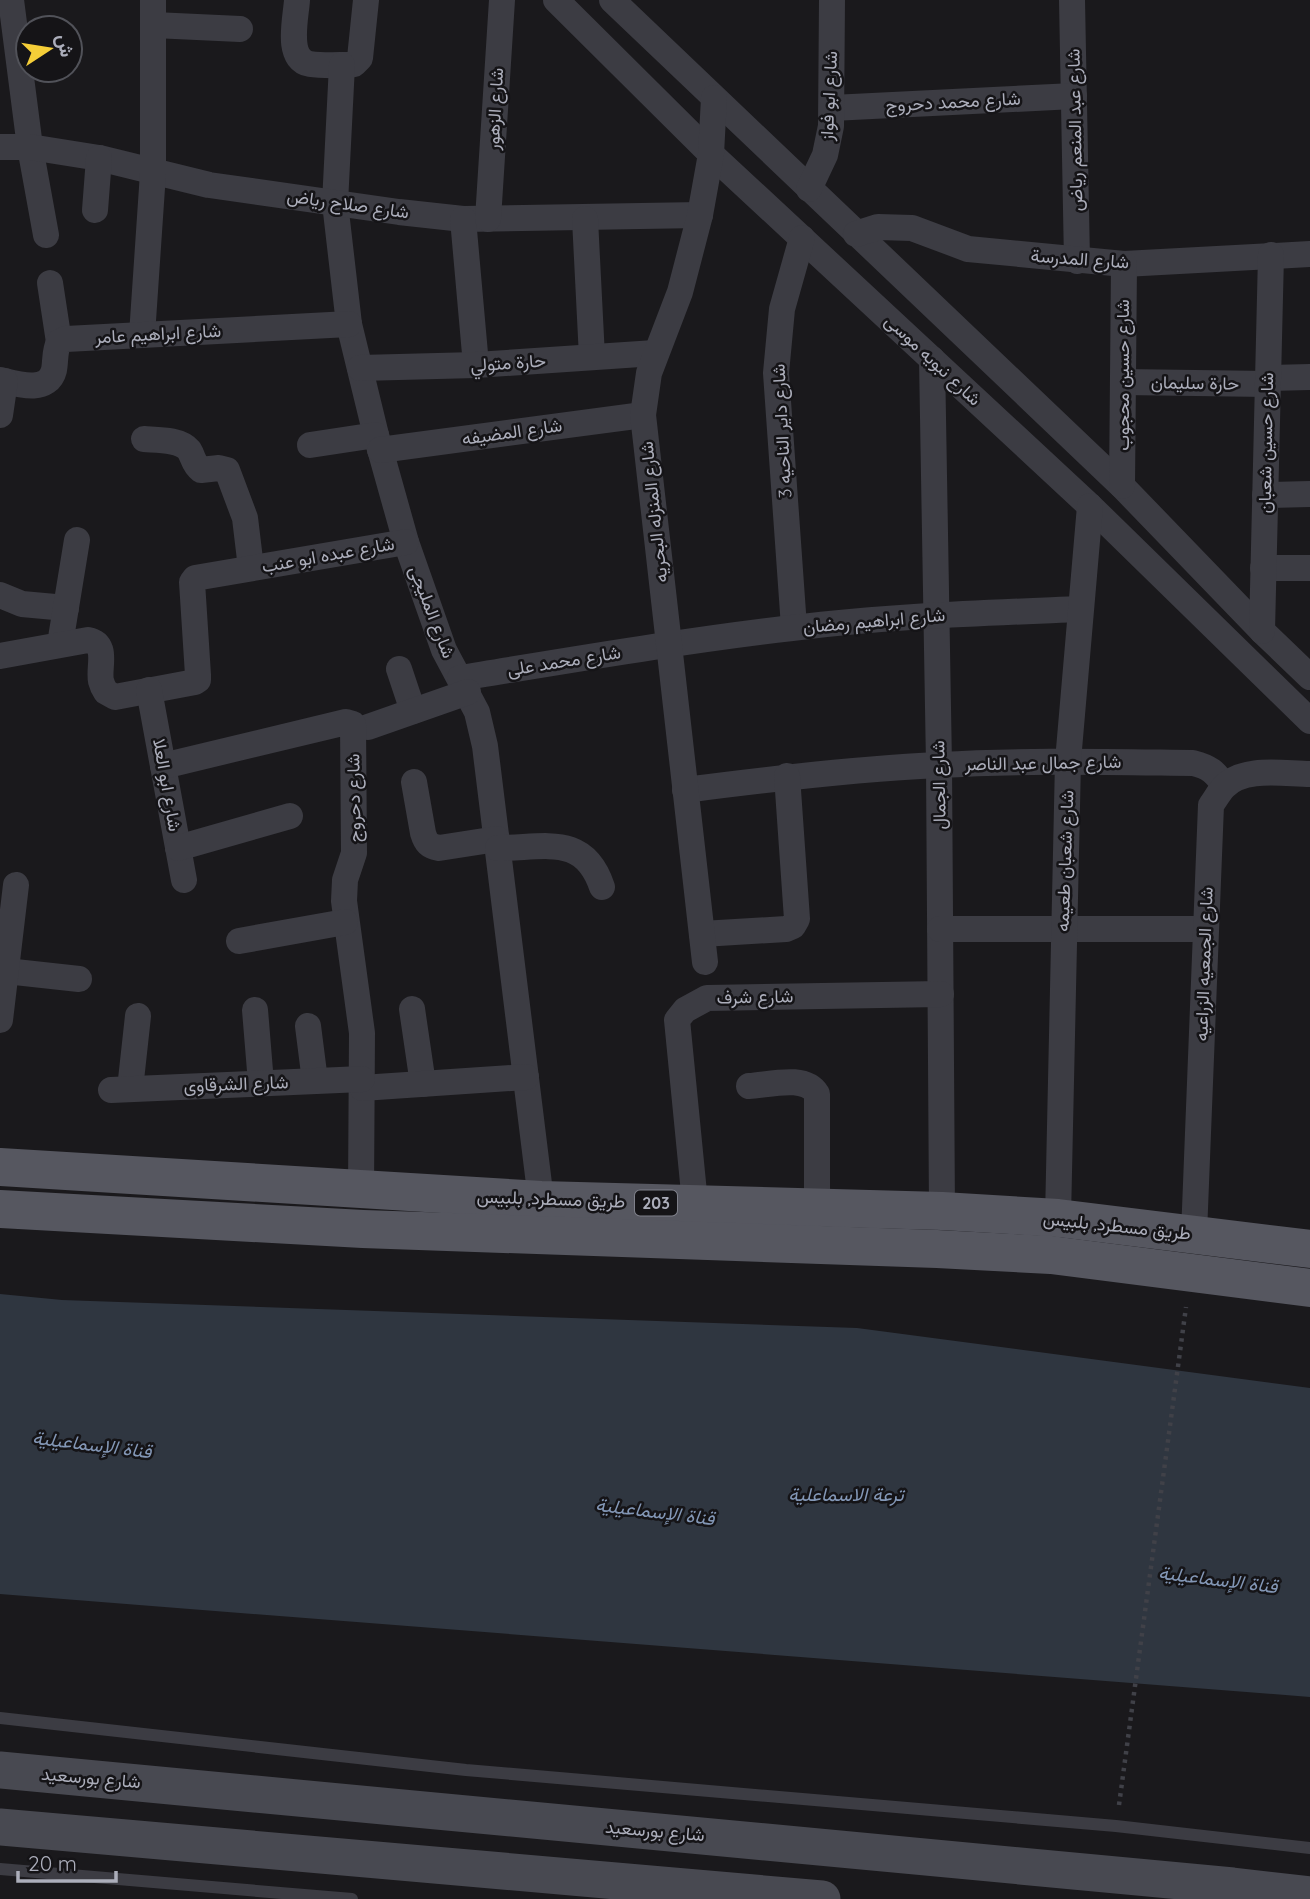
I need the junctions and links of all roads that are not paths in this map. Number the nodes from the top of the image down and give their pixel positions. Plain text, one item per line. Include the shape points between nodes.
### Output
1 (11, 0) edge
2 (297, 0) edge
3 (366, 0) edge
4 (502, 0) edge
5 (556, 0) edge
6 (612, 0) edge
7 (832, 0) edge
8 (1072, 0) edge
9 (153, 13) edge
10 (240, 29) dead end
11 (342, 65) junction
12 (1074, 96) junction
13 (714, 98) junction
14 (832, 108) junction
15 (0, 147) edge
16 (30, 147) junction
17 (711, 154) junction
18 (99, 158) junction
19 (153, 173) junction
20 (809, 189) junction
21 (335, 203) junction
22 (95, 210) dead end
23 (700, 215) junction
24 (476, 219) junction
25 (585, 219) junction
26 (856, 234) junction
27 (46, 235) dead end
28 (802, 238) junction
29 (1310, 254) edge
30 (1271, 255) junction
31 (1077, 261) junction
32 (1124, 264) junction
33 (50, 283) dead end
34 (349, 324) junction
35 (142, 335) junction
36 (58, 342) junction
37 (655, 353) junction
38 (592, 357) junction
39 (932, 359) junction
40 (476, 365) junction
41 (360, 368) junction
42 (1310, 377) edge
43 (2, 380) edge
44 (1268, 381) junction
45 (1123, 382) junction
46 (0, 415) edge
47 (643, 415) junction
48 (144, 439) dead end
49 (378, 443) junction
50 (310, 445) dead end
51 (1122, 486) junction
52 (1310, 494) edge
53 (1265, 495) junction
54 (1090, 506) junction
55 (78, 540) dead end
56 (405, 542) junction
57 (251, 568) junction
58 (1263, 568) junction
59 (1310, 568) edge
60 (0, 595) edge
61 (66, 608) junction
62 (1080, 609) junction
63 (935, 615) junction
64 (794, 627) junction
65 (1262, 631) junction
66 (60, 644) junction
67 (668, 644) junction
68 (0, 656) edge
69 (399, 669) dead end
70 (1310, 677) edge
71 (464, 685) junction
72 (149, 690) junction
73 (413, 711) junction
74 (1310, 720) edge
75 (368, 727) dead end
76 (1068, 761) junction
77 (939, 765) junction
78 (163, 766) junction
79 (1310, 774) edge
80 (787, 776) junction
81 (414, 782) dead end
82 (1224, 786) junction
83 (685, 790) junction
84 (290, 816) dead end
85 (497, 844) junction
86 (178, 848) junction
87 (184, 880) dead end
88 (16, 885) dead end
89 (602, 887) dead end
90 (345, 922) junction
91 (940, 929) junction
92 (1205, 929) junction
93 (1063, 930) junction
94 (702, 934) junction
95 (239, 941) dead end
96 (705, 962) dead end
97 (6, 971) junction
98 (79, 979) dead end
99 (941, 994) junction
100 (412, 1009) dead end
101 (255, 1010) dead end
102 (138, 1016) dead end
103 (0, 1020) edge
104 (308, 1026) dead end
105 (526, 1077) junction
106 (315, 1081) junction
107 (261, 1083) junction
108 (362, 1084) junction
109 (423, 1084) junction
110 (749, 1086) dead end
111 (0, 1167) edge
112 (361, 1191) junction
113 (541, 1200) junction
114 (695, 1203) junction
115 (817, 1207) junction
116 (0, 1209) edge
117 (942, 1211) junction
118 (1058, 1218) junction
119 (1194, 1234) junction
120 (1310, 1250) edge
121 (1310, 1287) edge
122 (0, 1718) edge
123 (0, 1770) edge
124 (0, 1827) edge
125 (1310, 1848) edge
126 (0, 1868) edge
127 (1310, 1895) edge
128 (352, 1899) edge
129 (822, 1899) edge

1 - 16 street
2 - 11 street via 297,57 311,64
3 - 11 street via 360,58
4 - 24 street, شارع الزهور
5 - 17 street, شارع نبويه موسى
6 - 13 street
7 - 14 street, شارع ابو فواز
8 - 12 street, شارع عبد المنعم رياض
9 - 10 street
9 - 19 street
11 - 21 street, شارع المليجى
12 - 14 street, شارع محمد دحروج
12 - 31 street, شارع عبد المنعم رياض
13 - 17 street, شارع المنزله البحريه
13 - 20 street
14 - 20 street, شارع ابو فواز via 825,155
15 - 16 street, شارع صلاح رياض
16 - 18 street, شارع صلاح رياض
16 - 27 street
17 - 23 street, شارع المنزله البحريه
17 - 28 street, شارع نبويه موسى
18 - 19 street, شارع صلاح رياض
18 - 22 street
19 - 21 street, شارع صلاح رياض
19 - 35 street
20 - 26 street
21 - 24 street, شارع صلاح رياض
21 - 34 street, شارع المليجى
23 - 25 street, شارع صلاح رياض
23 - 37 street, شارع المنزله البحريه via 680,292
24 - 25 street, شارع صلاح رياض
24 - 40 street, شارع الزهور
25 - 38 street
26 - 31 street, شارع المدرسة via 878,227 912,228 968,249
26 - 51 street
28 - 39 street, شارع نبويه موسى
28 - 64 street, شارع داير الناحيه 3 via 782,309 776,373
29 - 30 street, شارع المدرسة
30 - 32 street, شارع المدرسة
30 - 44 street, شارع حسين شعبان
31 - 32 street, شارع المدرسة
32 - 45 street, شارع حسين محجوب
33 - 36 street
34 - 35 street, شارع ابراهيم عامر
34 - 41 street, شارع المليجى
35 - 36 street, شارع ابراهيم عامر
36 - 43 street via 54,371 48,380 33,386
37 - 38 street, حارة متولي
37 - 47 street, شارع المنزله البحريه
38 - 40 street, حارة متولي
39 - 54 street, شارع نبويه موسى
39 - 63 street, شارع الجمال
40 - 41 street, حارة متولي
41 - 49 street, شارع المليجى
42 - 44 street, حارة سليمان
43 - 46 street
44 - 45 street, حارة سليمان
44 - 53 street, شارع حسين شعبان
45 - 51 street, شارع حسين محجوب
47 - 49 street, شارع المضيفه
47 - 67 street, شارع المنزله البحريه
48 - 57 street, شارع عبده ابو عنب via 180,444 201,470 227,470 245,518
49 - 50 street, شارع المضيفه
49 - 56 street, شارع المليجى
51 - 65 street
52 - 53 street
53 - 58 street, شارع حسين شعبان
54 - 62 street, شارع شعبان طعيمه
54 - 74 street, شارع نبويه موسى
55 - 61 street
56 - 57 street, شارع عبده ابو عنب
56 - 71 street, شارع المليجى via 444,650
57 - 72 street, شارع عبده ابو عنب via 199,576 192,582 198,680
58 - 59 street
58 - 65 street, شارع حسين شعبان
60 - 61 street via 22,604
61 - 66 street
62 - 63 street, شارع ابراهيم رمضان
62 - 76 street, شارع شعبان طعيمه
63 - 64 street, شارع ابراهيم رمضان
63 - 77 street, شارع الجمال
64 - 67 street, شارع ابراهيم رمضان
65 - 70 street
66 - 68 street
66 - 72 street via 94,641 101,651 101,680 106,692 115,697
67 - 71 street, شارع محمد على
67 - 83 street, شارع المنزله البحريه
69 - 73 street
71 - 73 street, شارع محمد على
71 - 85 street, شارع المليجى via 477,712 485,746
72 - 78 street, شارع ابو العلا
73 - 75 street, شارع محمد على
76 - 77 street, شارع جمال عبد الناصر
76 - 82 street, شارع جمال عبد الناصر via 1193,763 1217,774
76 - 93 street, شارع شعبان طعيمه
77 - 80 street, شارع جمال عبد الناصر
77 - 91 street, شارع الجمال
78 - 86 street, شارع ابو العلا
78 - 90 street, شارع دحروج via 353,724 354,853 345,880
79 - 82 street via 1252,774
80 - 83 street, شارع جمال عبد الناصر
80 - 94 street via 797,919 786,929
81 - 85 street via 425,841 431,846
82 - 92 street, شارع الجمعيه الزراعيه via 1211,806
83 - 94 street, شارع المنزله البحريه
84 - 86 street
85 - 89 street via 570,847 597,870
85 - 105 street, شارع المليجى
86 - 87 street, شارع ابو العلا
88 - 97 street
90 - 95 street
90 - 108 street, شارع دحروج via 359,1005
91 - 93 street
91 - 99 street, شارع الجمال
92 - 93 street
92 - 119 street, شارع الجمعيه الزراعيه
93 - 118 street, شارع شعبان طعيمه
94 - 96 street, شارع المنزله البحريه
97 - 98 street
97 - 103 street
99 - 114 street, شارع شرف via 708,998 685,1010 677,1020
99 - 117 street, شارع الجمال
100 - 109 street
101 - 107 street
102 - 107 street, شارع الشرقاوى via 120,1089
104 - 106 street
105 - 109 street, شارع الشرقاوى
105 - 113 street, شارع المليجى
106 - 107 street, شارع الشرقاوى
106 - 108 street, شارع الشرقاوى
108 - 109 street, شارع الشرقاوى
108 - 112 street, شارع دحروج
110 - 115 street via 801,1082 817,1094
111 - 112 main road, طريق مسطرد, بلبيس / 203
112 - 113 main road, طريق مسطرد, بلبيس / 203
113 - 114 main road, طريق مسطرد, بلبيس / 203
114 - 115 main road, طريق مسطرد, بلبيس / 203
115 - 117 main road, طريق مسطرد, بلبيس / 203
116 - 121 main road, طريق مسطرد, بلبيس / 203 via 363,1229 937,1248 1051,1255
117 - 118 main road, طريق مسطرد, بلبيس / 203
118 - 119 main road, طريق مسطرد, بلبيس / 203
119 - 120 main road, طريق مسطرد, بلبيس / 203
122 - 125 lane via 466,1770 1116,1826
123 - 127 main road, شارع بورسعيد
124 - 129 main road
126 - 128 lane

